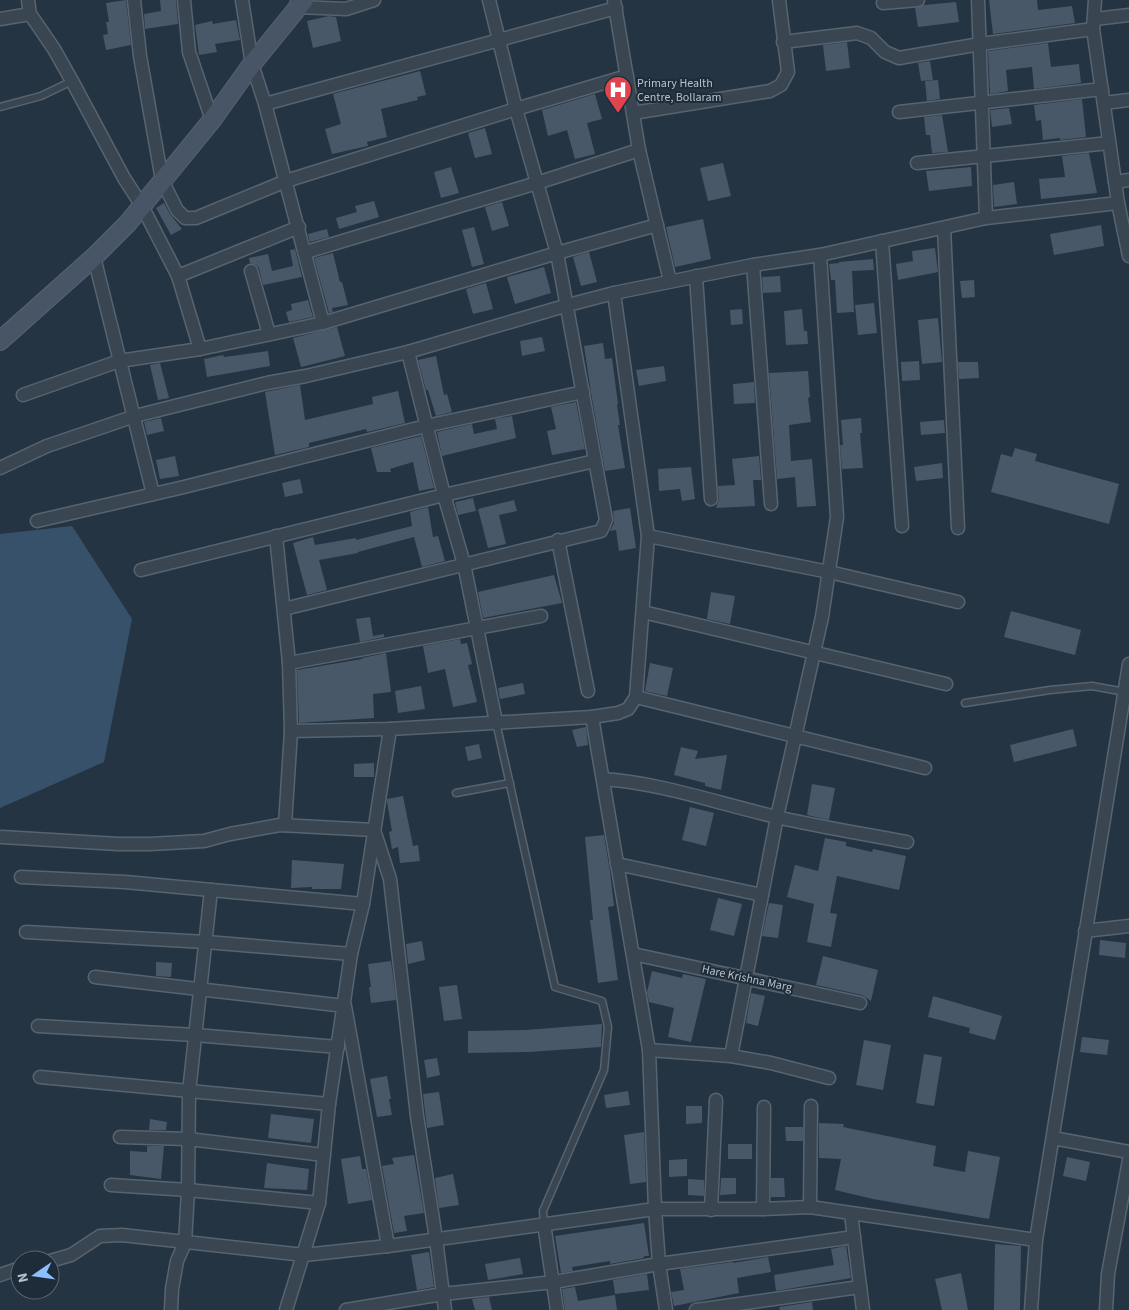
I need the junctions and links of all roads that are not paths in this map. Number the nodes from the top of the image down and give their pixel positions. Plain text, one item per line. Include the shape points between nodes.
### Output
1 (28, 0) edge
2 (134, 0) edge
3 (184, 0) edge
4 (242, 0) edge
5 (374, 0) edge
6 (489, 0) edge
7 (780, 0) edge
8 (918, 0) edge
9 (978, 0) edge
10 (1095, 0) edge
11 (300, 2) edge
12 (883, 3) dead end
13 (615, 4) edge
14 (30, 14) junction
15 (1129, 15) edge
16 (0, 18) edge
17 (1094, 24) junction
18 (500, 40) junction
19 (783, 42) junction
20 (980, 44) junction
21 (252, 64) junction
22 (627, 76) junction
23 (72, 81) junction
24 (1102, 89) junction
25 (1129, 100) edge
26 (982, 102) junction
27 (1104, 103) junction
28 (265, 104) junction
29 (0, 107) edge
30 (516, 109) junction
31 (633, 112) junction
32 (899, 112) dead end
33 (212, 120) junction
34 (1110, 143) junction
35 (639, 150) junction
36 (984, 156) junction
37 (916, 163) dead end
38 (162, 180) junction
39 (1129, 180) edge
40 (286, 181) junction
41 (1115, 182) junction
42 (537, 183) junction
43 (1118, 202) junction
44 (142, 206) junction
45 (986, 218) junction
46 (657, 225) junction
47 (299, 227) junction
48 (944, 228) junction
49 (882, 241) junction
50 (306, 252) junction
51 (557, 253) junction
52 (820, 255) junction
53 (1129, 256) edge
54 (94, 257) junction
55 (753, 265) junction
56 (251, 271) dead end
57 (178, 276) junction
58 (696, 276) junction
59 (670, 282) junction
60 (614, 293) junction
61 (568, 305) junction
62 (323, 322) junction
63 (269, 334) junction
64 (0, 341) edge
65 (200, 349) junction
66 (408, 352) junction
67 (119, 362) junction
68 (583, 392) junction
69 (23, 395) dead end
70 (135, 416) junction
71 (426, 426) junction
72 (595, 461) junction
73 (0, 468) edge
74 (153, 494) junction
75 (444, 495) junction
76 (711, 499) dead end
77 (771, 504) dead end
78 (37, 521) dead end
79 (902, 526) dead end
80 (958, 528) dead end
81 (276, 536) junction
82 (648, 536) junction
83 (558, 540) junction
84 (464, 564) junction
85 (141, 570) dead end
86 (829, 572) junction
87 (958, 602) dead end
88 (284, 609) junction
89 (643, 612) junction
90 (541, 616) dead end
91 (478, 628) junction
92 (814, 652) junction
93 (289, 663) junction
94 (1129, 664) edge
95 (946, 684) dead end
96 (588, 691) dead end
97 (1125, 692) junction
98 (636, 698) junction
99 (965, 703) dead end
100 (592, 717) junction
101 (1125, 721) edge
102 (496, 722) junction
103 (390, 729) junction
104 (291, 731) junction
105 (795, 736) junction
106 (925, 768) dead end
107 (603, 779) junction
108 (510, 783) junction
109 (456, 793) dead end
110 (777, 817) junction
111 (285, 825) junction
112 (374, 830) junction
113 (2, 837) dead end
114 (907, 842) dead end
115 (617, 864) junction
116 (21, 877) dead end
117 (211, 890) junction
118 (762, 895) junction
119 (363, 904) junction
120 (1129, 926) edge
121 (1085, 931) junction
122 (26, 932) dead end
123 (206, 942) junction
124 (351, 954) junction
125 (633, 954) junction
126 (95, 977) dead end
127 (747, 977) junction
128 (200, 989) junction
129 (860, 1003) dead end
130 (345, 1006) junction
131 (38, 1026) dead end
132 (195, 1035) junction
133 (338, 1047) junction
134 (649, 1050) junction
135 (731, 1056) junction
136 (40, 1077) dead end
137 (830, 1078) dead end
138 (189, 1092) junction
139 (716, 1100) dead end
140 (329, 1104) junction
141 (811, 1106) dead end
142 (764, 1108) dead end
143 (120, 1137) dead end
144 (1053, 1138) junction
145 (188, 1139) junction
146 (1129, 1152) edge
147 (324, 1155) junction
148 (1129, 1160) edge
149 (111, 1185) dead end
150 (188, 1190) junction
151 (320, 1202) junction
152 (810, 1207) junction
153 (655, 1209) junction
154 (763, 1209) junction
155 (710, 1210) junction
156 (851, 1214) junction
157 (544, 1224) junction
158 (854, 1237) junction
159 (436, 1239) junction
160 (1036, 1240) junction
161 (185, 1243) junction
162 (388, 1246) junction
163 (304, 1255) junction
164 (60, 1258) edge
165 (659, 1264) junction
166 (554, 1282) junction
167 (860, 1287) junction
168 (443, 1294) junction
169 (171, 1310) edge
170 (286, 1310) edge
171 (346, 1310) edge
172 (445, 1310) edge
173 (557, 1310) edge
174 (666, 1310) edge
175 (696, 1310) edge
176 (863, 1310) edge
177 (1031, 1310) edge
178 (1106, 1310) edge

1 - 14 street
2 - 38 street via 140,56
3 - 33 street via 189,52
4 - 21 street
5 - 11 street via 346,9
6 - 18 street
7 - 19 street
8 - 12 street
9 - 20 street
10 - 17 street
11 - 21 street
13 - 18 street
13 - 22 street
14 - 16 street
14 - 23 street
15 - 17 street
17 - 20 street
17 - 24 street
18 - 28 street
18 - 30 street
19 - 20 street via 857,33 871,38 885,52 899,58
19 - 31 street via 788,72 782,86
20 - 26 street
21 - 28 street
21 - 33 street
22 - 30 street
22 - 31 street
23 - 29 lane via 41,96
23 - 44 street
24 - 26 street
24 - 27 street
25 - 27 street
26 - 32 street
26 - 36 street
27 - 34 street
28 - 40 street
30 - 40 street
30 - 42 street
31 - 35 street
33 - 38 street
34 - 36 street
34 - 41 street
35 - 42 street
35 - 46 street
36 - 37 street
36 - 45 street
38 - 40 street via 177,210 185,218 196,218
38 - 44 street
39 - 41 street
40 - 47 street
41 - 43 street
42 - 50 street
42 - 51 street
43 - 45 street
43 - 53 street
44 - 54 street
44 - 57 street
45 - 48 street
46 - 51 street
46 - 59 street
47 - 50 street
47 - 57 street
48 - 49 street
48 - 80 street
49 - 52 street
49 - 79 street
50 - 62 street
51 - 61 street
51 - 62 street
52 - 55 street
52 - 86 street via 837,517
54 - 64 street
54 - 67 street
55 - 58 street
55 - 77 street
56 - 63 street
57 - 65 street
58 - 59 street
58 - 76 street
59 - 60 street
60 - 61 street
60 - 82 street
61 - 66 street
61 - 68 street
62 - 63 street
63 - 65 street
65 - 67 street
66 - 70 street
66 - 71 street
67 - 69 street
67 - 70 street
68 - 71 street
68 - 72 street
70 - 73 street via 47,446
70 - 74 street
71 - 74 street
71 - 75 street
72 - 75 street
72 - 83 street via 606,520 604,526 601,531
74 - 78 street
75 - 81 street
75 - 84 street
81 - 85 street
81 - 88 street
82 - 86 street
82 - 89 street
83 - 84 street
83 - 96 street
84 - 88 street
84 - 91 street
86 - 87 street
86 - 92 street
88 - 93 street
89 - 92 street
89 - 98 street
90 - 91 street
91 - 93 street
91 - 102 street
92 - 95 street
92 - 105 street
93 - 104 street
94 - 97 street
97 - 99 lane via 1092,686
97 - 101 street
98 - 100 street via 628,709
98 - 105 street
100 - 102 street
100 - 107 street
101 - 121 street
102 - 103 street
102 - 108 lane
103 - 104 street
103 - 112 street
104 - 111 street
105 - 106 street
105 - 110 street
107 - 110 street via 622,780
107 - 115 street
108 - 109 lane
108 - 157 lane via 555,986 602,1001 608,1027 604,1070 542,1211
110 - 114 street
110 - 118 street
111 - 112 street
111 - 113 street via 204,841 150,844
112 - 119 street
112 - 159 street via 390,879 417,1116
115 - 118 street
115 - 125 street
116 - 117 street
117 - 119 street
117 - 123 street
118 - 127 street
119 - 124 street
120 - 121 street
121 - 144 street
122 - 123 street
123 - 124 street
123 - 128 street
124 - 130 street
125 - 127 street, Hare Krishna Marg
125 - 134 street
126 - 128 street
127 - 129 street, Hare Krishna Marg
127 - 135 street
128 - 130 street
128 - 132 street
130 - 133 street
130 - 162 street
131 - 132 street
132 - 133 street
132 - 138 street
133 - 140 street
134 - 135 street
134 - 153 street
135 - 137 street
136 - 138 street
138 - 140 street
138 - 145 street
139 - 155 street
140 - 147 street
141 - 152 street
142 - 154 street
143 - 145 street
144 - 146 street
144 - 160 street
145 - 147 street
145 - 150 street
147 - 151 street
148 - 178 street via 1108,1274
149 - 150 street
150 - 151 street
150 - 161 street
151 - 163 street
152 - 154 street
152 - 156 street
153 - 155 street
153 - 157 street
153 - 165 street
154 - 155 street
156 - 158 street
156 - 160 street
157 - 159 street
157 - 166 street
158 - 165 street
158 - 167 street
159 - 162 street
159 - 168 street
160 - 177 street
161 - 163 street
161 - 164 street via 122,1235 100,1236 71,1255
161 - 169 street via 177,1260
162 - 163 street
163 - 170 street
165 - 166 street
165 - 174 street
166 - 168 street
166 - 173 street
167 - 175 street
167 - 176 street
168 - 171 street
168 - 172 street

